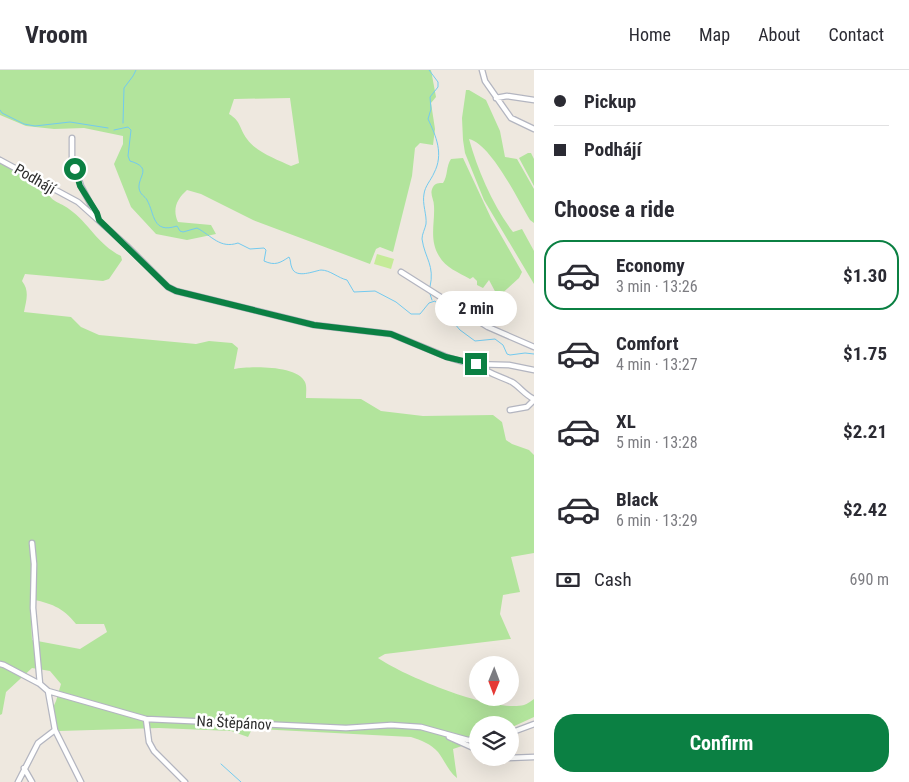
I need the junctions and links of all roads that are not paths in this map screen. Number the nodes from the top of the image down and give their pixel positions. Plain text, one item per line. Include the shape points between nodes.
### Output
1 (482, 70) edge
2 (496, 98) junction
3 (534, 100) edge
4 (534, 129) edge
5 (72, 138) dead end
6 (0, 160) edge
7 (99, 220) junction
8 (401, 272) dead end
9 (534, 347) edge
10 (476, 364) junction
11 (534, 370) edge
12 (534, 400) edge
13 (510, 410) dead end
14 (32, 543) dead end
15 (0, 664) edge
16 (40, 684) junction
17 (48, 690) junction
18 (146, 719) junction
19 (534, 724) edge
20 (55, 730) junction
21 (519, 730) edge
22 (440, 733) junction
23 (469, 740) edge
24 (469, 746) edge
25 (534, 757) edge
26 (519, 758) edge
27 (24, 768) junction
28 (18, 782) edge
29 (32, 782) edge
30 (81, 782) edge
31 (185, 782) edge

1 - 2 street
2 - 3 street via 507,96
2 - 4 street via 511,118
5 - 7 street via 72,157 80,186
6 - 7 street, Podhájí via 78,202
7 - 10 street, Podhájí via 176,291 314,325 391,334 446,357
8 - 9 street via 488,326
10 - 11 street, Podhájí
10 - 12 street via 486,372 515,384
12 - 13 street via 527,407
14 - 16 street via 32,608
15 - 16 street, Na Štěpánov
16 - 17 street, Na Štěpánov
17 - 18 street, Na Štěpánov
17 - 20 street
18 - 22 street, Na Štěpánov via 346,728 392,725 421,727
18 - 31 street via 149,742 154,751
19 - 21 street
20 - 27 street via 38,743
20 - 30 street
22 - 23 street, Na Štěpánov
22 - 24 street
25 - 26 street
27 - 28 street
27 - 29 street

